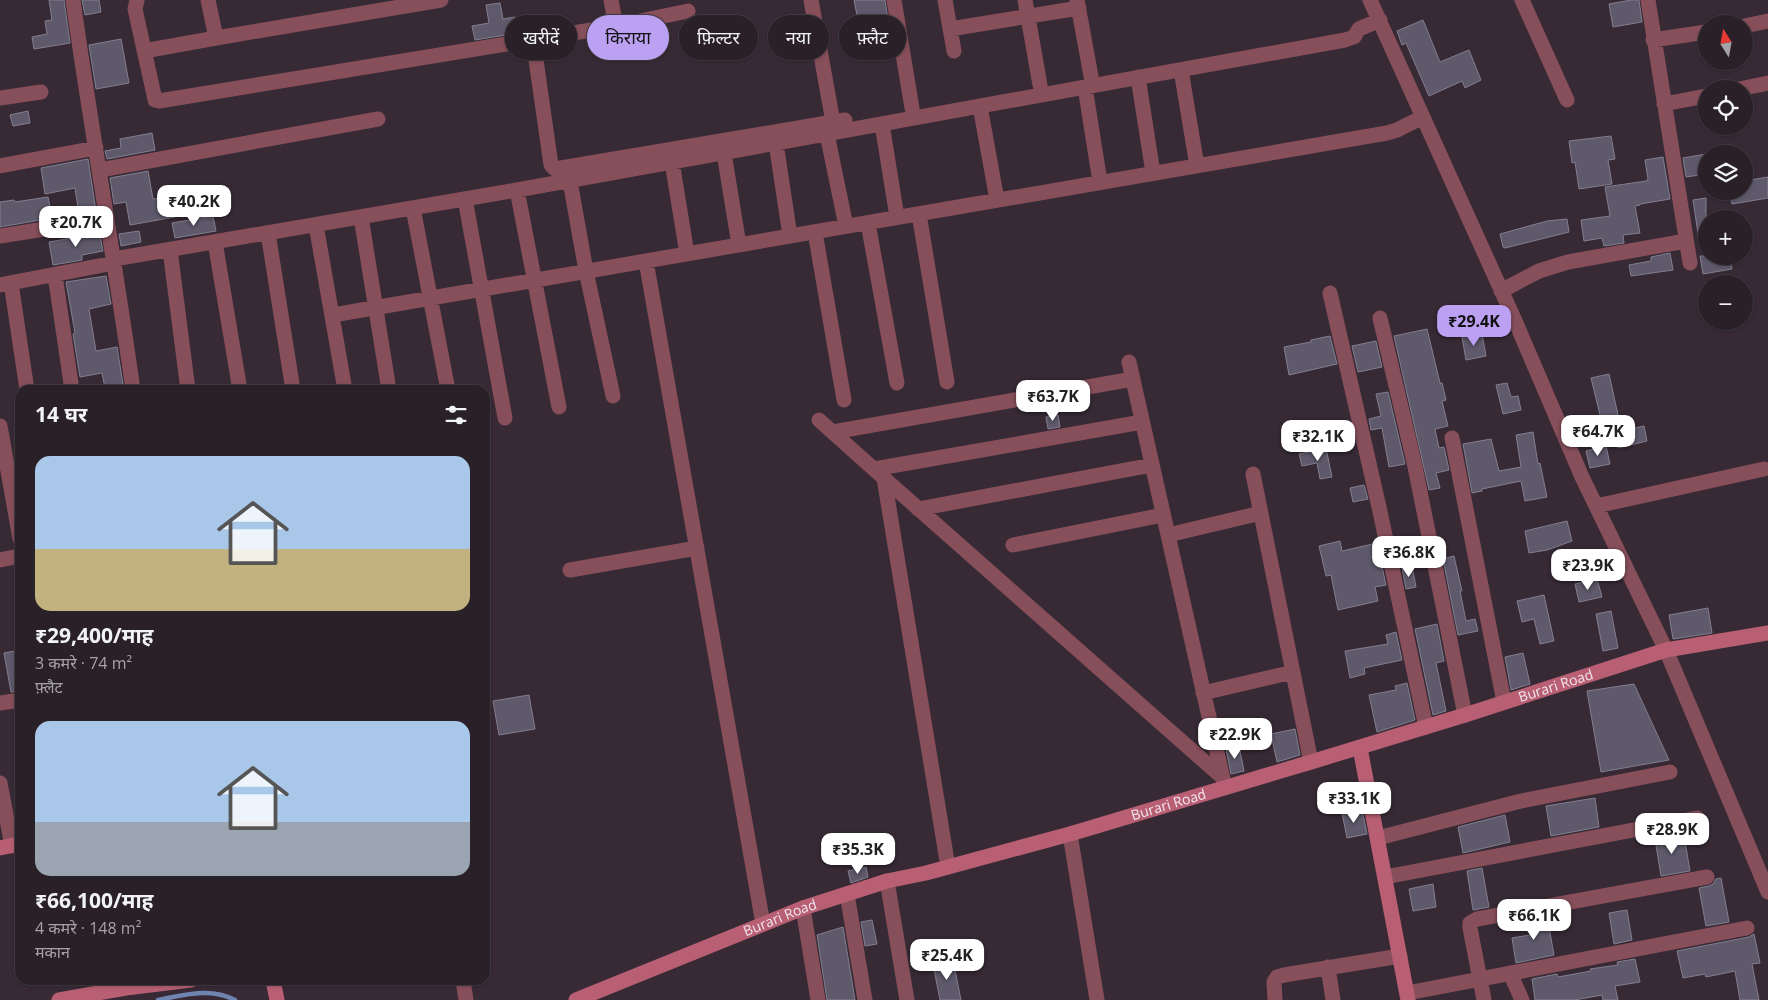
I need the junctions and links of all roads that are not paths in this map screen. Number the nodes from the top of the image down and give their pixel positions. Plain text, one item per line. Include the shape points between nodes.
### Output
1 (73, 0) edge
2 (137, 0) edge
3 (208, 0) edge
4 (441, 0) edge
5 (612, 0) edge
6 (811, 0) edge
7 (894, 0) edge
8 (945, 0) edge
9 (1025, 0) edge
10 (1370, 0) edge
11 (1522, 0) edge
12 (1648, 0) edge
13 (1078, 4) edge
14 (688, 11) dead end
15 (614, 15) edge
16 (669, 15) edge
17 (1028, 17) junction
18 (1768, 21) edge
19 (1368, 24) junction
20 (1753, 24) edge
21 (950, 29) junction
22 (1698, 33) edge
23 (216, 38) junction
24 (1653, 40) junction
25 (505, 44) edge
26 (954, 51) dead end
27 (144, 52) junction
28 (536, 60) edge
29 (1181, 70) junction
30 (1138, 77) junction
31 (1088, 82) junction
32 (1768, 83) edge
33 (1040, 85) junction
34 (1753, 86) edge
35 (41, 92) dead end
36 (0, 98) edge
37 (1698, 98) edge
38 (1567, 100) dead end
39 (1664, 104) junction
40 (980, 106) junction
41 (912, 108) junction
42 (378, 119) dead end
43 (1416, 121) junction
44 (882, 124) junction
45 (830, 128) junction
46 (776, 143) junction
47 (96, 148) junction
48 (724, 153) junction
49 (672, 162) junction
50 (0, 166) edge
51 (1197, 166) junction
52 (100, 170) junction
53 (1154, 173) junction
54 (570, 181) junction
55 (1100, 182) junction
56 (517, 190) junction
57 (466, 199) junction
58 (997, 200) junction
59 (413, 208) junction
60 (919, 214) junction
61 (361, 217) junction
62 (897, 218) junction
63 (107, 219) junction
64 (868, 222) junction
65 (316, 225) junction
66 (846, 226) junction
67 (815, 232) junction
68 (268, 233) junction
69 (0, 236) edge
70 (790, 236) junction
71 (1686, 241) junction
72 (215, 242) junction
73 (740, 245) junction
74 (170, 250) junction
75 (687, 254) junction
76 (114, 261) junction
77 (646, 261) junction
78 (1690, 263) dead end
79 (586, 271) junction
80 (54, 275) junction
81 (535, 280) junction
82 (5, 284) edge
83 (482, 289) junction
84 (1501, 290) junction
85 (1330, 293) dead end
86 (429, 298) junction
87 (376, 308) junction
88 (332, 315) junction
89 (1380, 318) dead end
90 (1129, 362) dead end
91 (1133, 379) junction
92 (947, 382) dead end
93 (897, 383) dead end
94 (26, 385) edge
95 (71, 385) edge
96 (132, 385) edge
97 (187, 385) edge
98 (239, 385) edge
99 (292, 385) edge
100 (345, 385) edge
101 (389, 385) edge
102 (447, 385) edge
103 (613, 396) dead end
104 (844, 400) dead end
105 (559, 407) dead end
106 (505, 418) dead end
107 (819, 420) dead end
108 (1142, 422) junction
109 (0, 426) edge
110 (833, 432) junction
111 (1452, 438) dead end
112 (1152, 466) junction
113 (1764, 469) dead end
114 (879, 474) junction
115 (1253, 474) dead end
116 (1596, 506) junction
117 (918, 509) junction
118 (15, 511) edge
119 (1261, 513) junction
120 (1163, 515) junction
121 (1168, 535) junction
122 (1013, 545) dead end
123 (697, 548) junction
124 (15, 557) edge
125 (0, 560) edge
126 (570, 570) dead end
127 (1768, 633) edge
128 (1661, 651) junction
129 (1293, 672) junction
130 (1203, 693) junction
131 (0, 700) edge
132 (15, 700) edge
133 (1504, 702) junction
134 (1465, 715) junction
135 (1426, 726) junction
136 (1360, 748) junction
137 (1311, 762) junction
138 (1670, 772) dead end
139 (1223, 782) junction
140 (0, 783) edge
141 (1697, 818) dead end
142 (1070, 834) junction
143 (1378, 838) junction
144 (11, 846) edge
145 (948, 866) junction
146 (1386, 877) junction
147 (1708, 877) dead end
148 (887, 881) junction
149 (1768, 892) edge
150 (847, 894) junction
151 (803, 908) junction
152 (764, 924) junction
153 (1747, 928) dead end
154 (1400, 956) junction
155 (1328, 967) junction
156 (1510, 973) junction
157 (1481, 979) junction
158 (150, 985) edge
159 (274, 985) edge
160 (464, 985) edge
161 (1408, 996) edge
162 (59, 1000) edge
163 (277, 1000) edge
164 (466, 1000) edge
165 (576, 1000) edge
166 (818, 1000) edge
167 (864, 1000) edge
168 (907, 1000) edge
169 (1097, 1000) edge
170 (1276, 1000) edge
171 (1334, 1000) edge
172 (1484, 1000) edge
173 (1522, 1000) edge

1 - 47 street
2 - 27 street via 135,9
3 - 23 street
4 - 23 street
5 - 15 street
6 - 45 street
7 - 41 street
8 - 21 street
9 - 17 street
10 - 19 street
11 - 38 street
12 - 24 street
13 - 17 street
13 - 31 street
14 - 16 street
17 - 21 street
17 - 33 street
18 - 20 street
19 - 29 street via 1351,39
19 - 31 street
19 - 43 street
21 - 26 street
22 - 24 street
23 - 27 street
24 - 39 street
25 - 27 street via 159,102 155,100
28 - 45 street via 551,165 555,168
29 - 30 street
29 - 51 street
30 - 31 street
30 - 53 street
31 - 33 street
31 - 40 street
31 - 55 street
32 - 34 street
33 - 41 street
35 - 36 street
37 - 39 street
39 - 71 street
40 - 44 street
40 - 58 street
41 - 45 street
42 - 52 street
43 - 51 street via 1387,133
43 - 84 street
44 - 45 street
44 - 62 street
45 - 46 street
45 - 66 street
46 - 48 street
46 - 70 street
47 - 50 street
47 - 52 street
48 - 49 street
48 - 73 street
49 - 54 street
49 - 75 street
51 - 53 street
52 - 63 street
53 - 55 street
54 - 56 street
54 - 79 street
55 - 58 street
56 - 57 street
56 - 81 street
57 - 59 street
57 - 83 street
58 - 60 street
59 - 61 street
59 - 86 street
60 - 62 street
60 - 92 street
61 - 65 street
61 - 87 street
62 - 64 street
63 - 69 street
63 - 76 street
64 - 66 street
64 - 93 street
65 - 68 street
65 - 88 street
66 - 67 street
67 - 70 street
67 - 104 street
68 - 72 street
68 - 99 street
70 - 73 street
71 - 78 street
71 - 84 street via 1568,262 1539,271
72 - 74 street
72 - 98 street
73 - 75 street
74 - 76 street
74 - 97 street
75 - 77 street
76 - 80 street
76 - 96 street
77 - 79 street
77 - 123 street
79 - 81 street
79 - 103 street
80 - 82 street
80 - 95 street
81 - 83 street
81 - 105 street
82 - 94 street
83 - 86 street
83 - 106 street
84 - 116 street
85 - 135 street
86 - 87 street
86 - 102 street
87 - 88 street
87 - 101 street
88 - 100 street
89 - 134 street via 1414,462
90 - 91 street
91 - 108 street
91 - 110 street
107 - 110 street
108 - 112 street
108 - 114 street
109 - 118 street
110 - 114 street
111 - 133 street
112 - 117 street
112 - 120 street
113 - 116 street
114 - 117 street
114 - 145 street
115 - 119 street
116 - 128 street
117 - 139 street
119 - 121 street
119 - 129 street
120 - 121 street
120 - 122 street
121 - 130 street
123 - 126 street
123 - 152 street
124 - 125 street
127 - 128 main road, Burari Road
128 - 133 main road, Burari Road
128 - 149 street
129 - 130 street
129 - 137 street
130 - 139 street
131 - 132 street
133 - 134 main road, Burari Road
134 - 135 main road, Burari Road
135 - 136 main road, Burari Road
136 - 137 main road, Burari Road
136 - 143 main road
137 - 139 main road, Burari Road
138 - 143 street via 1521,801
139 - 142 main road, Burari Road
140 - 144 street
141 - 146 street
142 - 145 main road, Burari Road
142 - 169 street
143 - 146 main road
145 - 148 main road, Burari Road
146 - 154 main road
147 - 157 street via 1477,919 1470,923 1470,928
148 - 150 main road, Burari Road
148 - 168 street
150 - 151 main road, Burari Road
150 - 167 street
151 - 152 main road, Burari Road
151 - 166 street
152 - 165 main road, Burari Road
153 - 156 street
154 - 155 street
154 - 161 main road
155 - 170 street via 1278,978 1274,982
155 - 171 street
156 - 157 street
156 - 173 street
157 - 161 street
157 - 172 street
158 - 162 main road
159 - 163 main road
160 - 164 street

